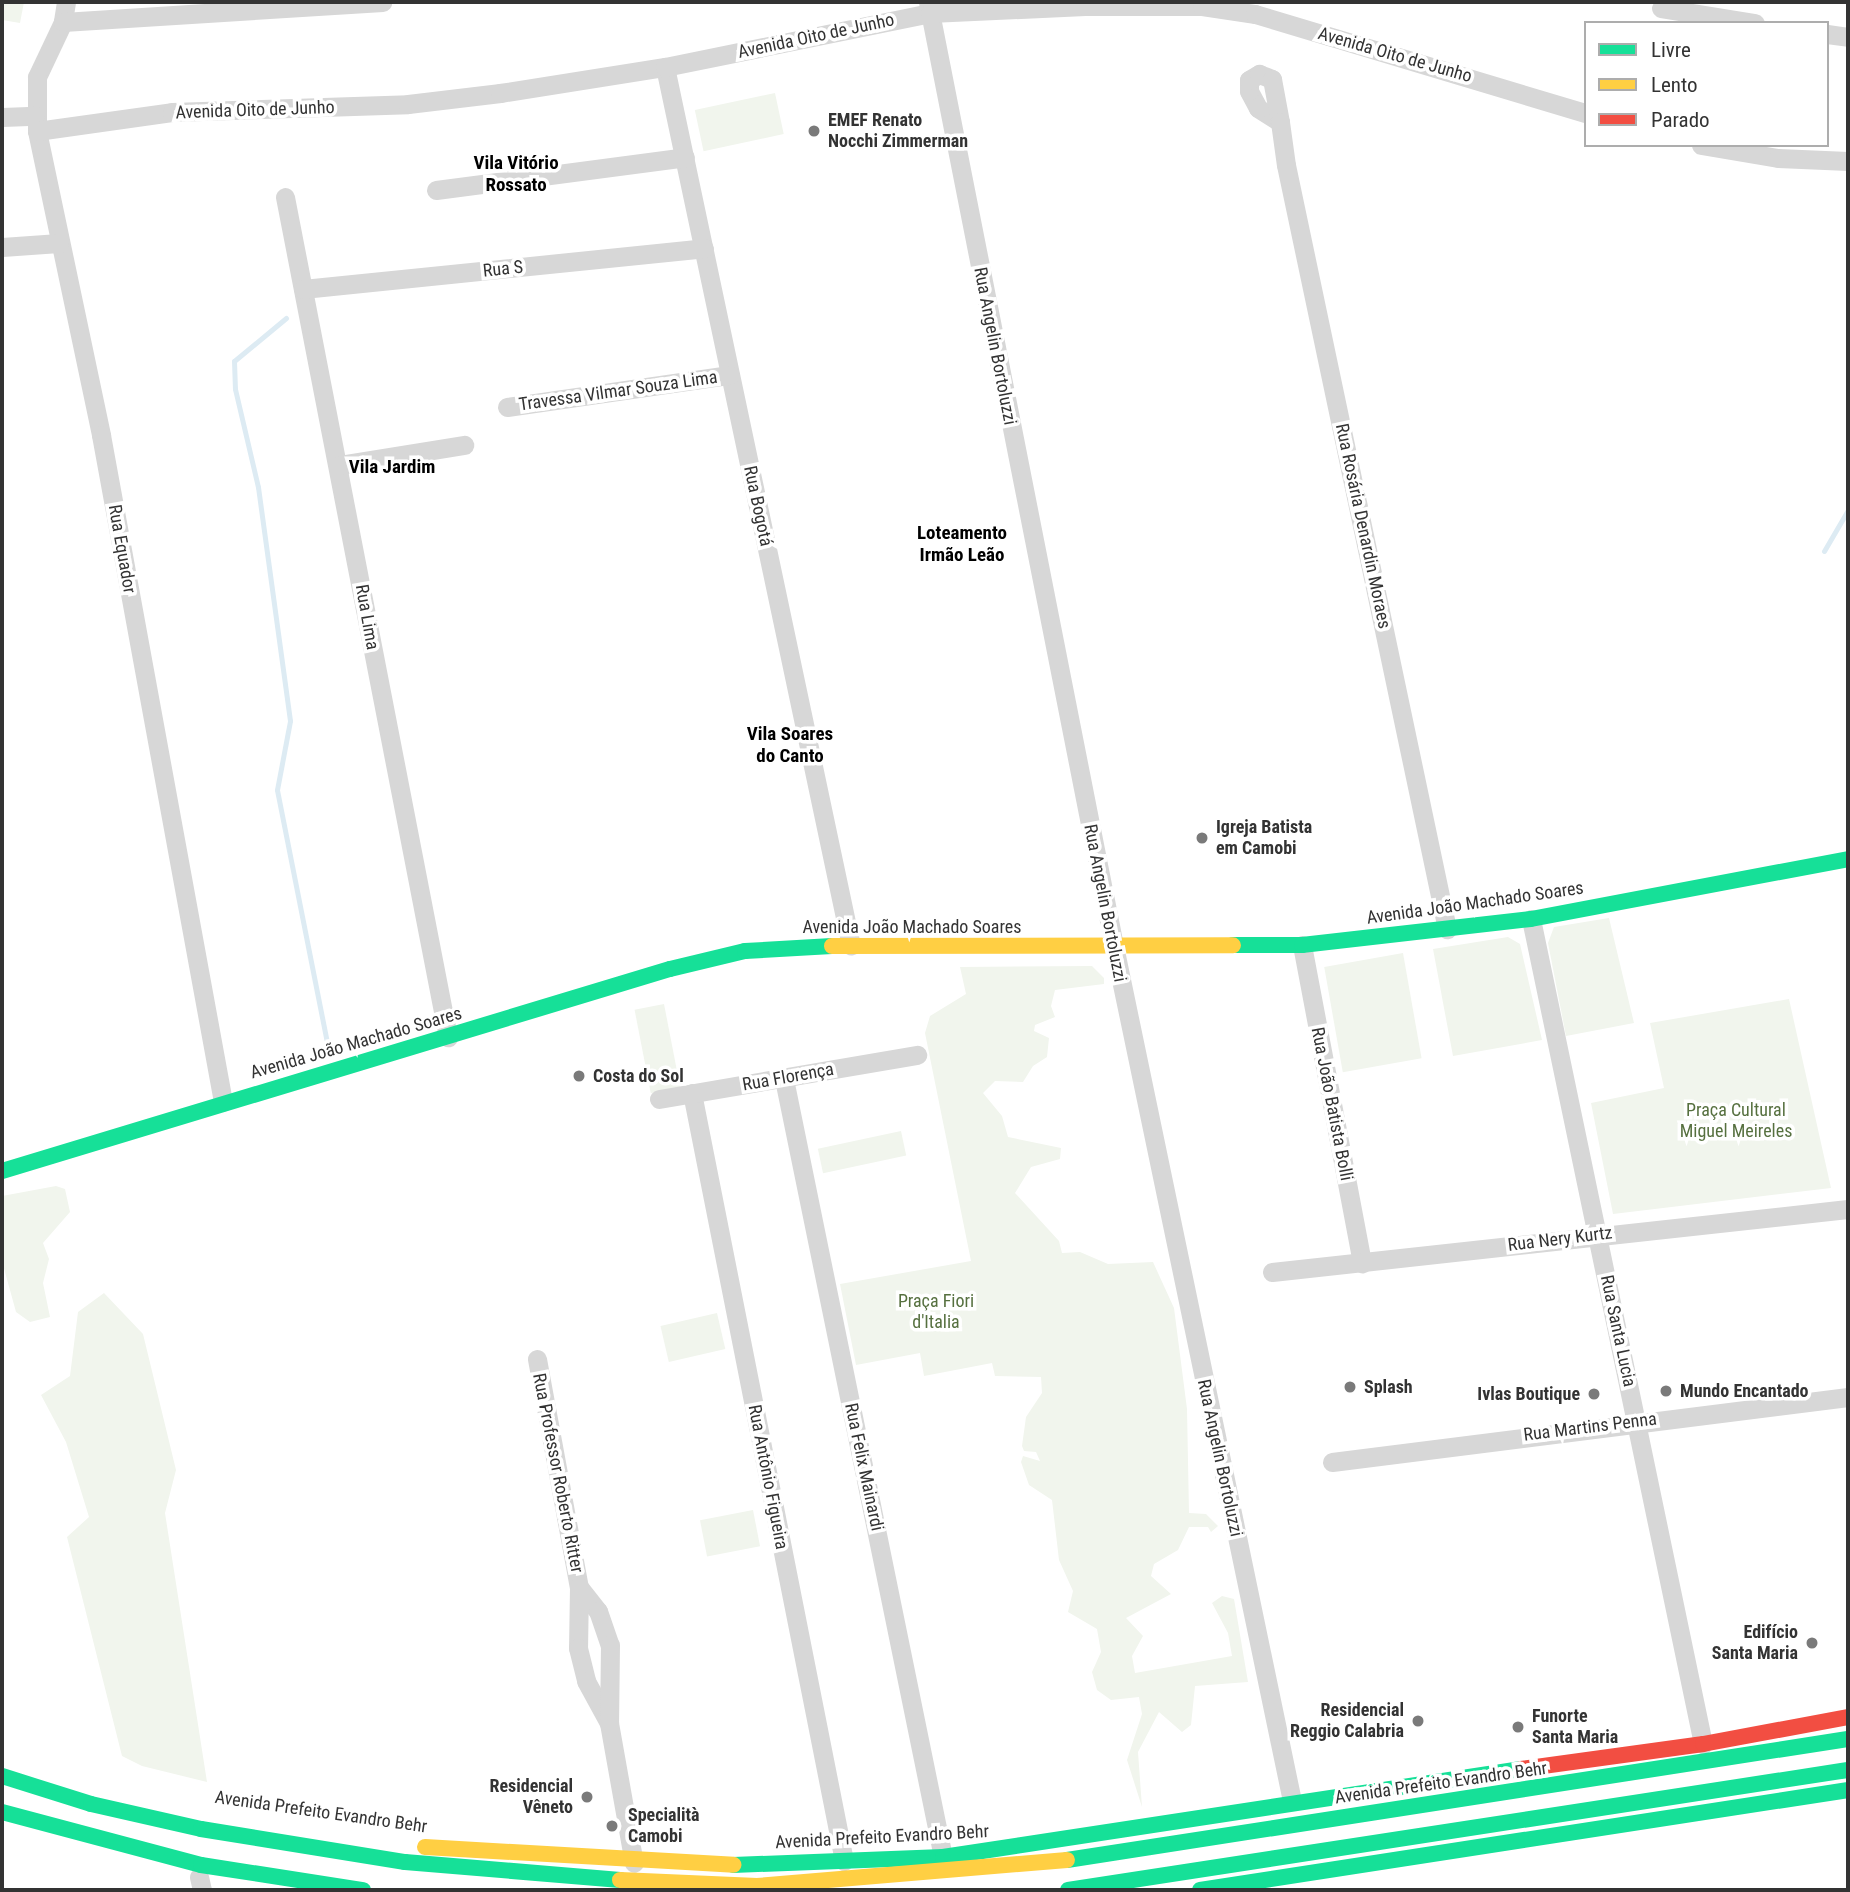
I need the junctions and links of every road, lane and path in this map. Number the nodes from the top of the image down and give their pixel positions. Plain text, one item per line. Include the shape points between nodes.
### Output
1 (66, 2) edge
2 (382, 2) edge
3 (308, 5) edge
4 (929, 7) edge
5 (184, 8) edge
6 (1660, 11) edge
7 (1739, 21) edge
8 (63, 22) junction
9 (1829, 34) edge
10 (1848, 37) edge
11 (665, 67) junction
12 (1584, 112) edge
13 (2, 117) edge
14 (1280, 122) dead end
15 (36, 124) junction
16 (1713, 147) edge
17 (685, 157) junction
18 (1848, 161) edge
19 (436, 190) dead end
20 (285, 197) dead end
21 (59, 243) junction
22 (2, 247) edge
23 (704, 248) junction
24 (303, 289) junction
25 (730, 375) junction
26 (506, 407) dead end
27 (464, 445) dead end
28 (340, 465) junction
29 (1848, 859) edge
30 (1531, 919) junction
31 (1447, 929) junction
32 (1302, 945) junction
33 (851, 946) junction
34 (1114, 946) junction
35 (448, 1037) junction
36 (917, 1055) dead end
37 (784, 1079) junction
38 (692, 1093) junction
39 (659, 1099) dead end
40 (223, 1102) junction
41 (2, 1171) edge
42 (1848, 1209) edge
43 (1598, 1234) junction
44 (1362, 1263) junction
45 (1272, 1272) dead end
46 (537, 1359) dead end
47 (1848, 1397) edge
48 (1637, 1420) junction
49 (1332, 1462) dead end
50 (579, 1587) junction
51 (1847, 1717) edge
52 (609, 1723) junction
53 (1848, 1740) edge
54 (1786, 1749) junction
55 (1702, 1754) junction
56 (2, 1759) edge
57 (1848, 1770) edge
58 (2, 1776) edge
59 (1848, 1790) edge
60 (95, 1797) junction
61 (1668, 1800) junction
62 (1292, 1801) junction
63 (1640, 1804) junction
64 (1384, 1809) junction
65 (2, 1812) edge
66 (1564, 1816) junction
67 (38, 1823) junction
68 (2, 1828) edge
69 (1603, 1828) junction
70 (1208, 1837) junction
71 (844, 1861) junction
72 (634, 1863) junction
73 (943, 1866) junction
74 (616, 1881) junction
75 (1315, 1882) edge
76 (200, 1883) edge
77 (290, 1886) edge
78 (757, 1886) junction
79 (333, 1890) edge
80 (363, 1890) edge
81 (601, 1890) edge
82 (1068, 1890) edge
83 (1200, 1890) edge

1 - 8 street, Rua Equador
2 - 3 street
3 - 5 street
4 - 11 street, Avenida Oito de Junho
4 - 12 street, Avenida Oito de Junho via 1202,6 1242,12
4 - 34 street, Rua Angelin Bortoluzzi
5 - 8 street
6 - 7 street
8 - 15 street, Rua Equador via 37,77
9 - 10 street
11 - 15 street, Avenida Oito de Junho via 408,104 172,112
11 - 17 street, Rua Bogotá
13 - 15 street, Avenida Oito de Junho
14 - 31 street, Rua Rosária Denardin Moraes
15 - 21 street, Rua Equador
16 - 18 street via 1778,158
17 - 19 street
17 - 23 street, Rua Bogotá
20 - 24 street, Rua Lima
21 - 22 street
21 - 40 street, Rua Equador via 101,435
23 - 24 street, Rua S
23 - 25 street, Rua Bogotá
24 - 28 street, Rua Lima
25 - 26 street, Travessa Vilmar Souza Lima
25 - 33 street, Rua Bogotá
27 - 28 street
28 - 35 street, Rua Lima
29 - 30 main road, Avenida João Machado Soares
30 - 31 main road, Avenida João Machado Soares
30 - 43 street, Rua Santa Lucia
31 - 32 main road, Avenida João Machado Soares
32 - 34 main road, Avenida João Machado Soares
32 - 44 street, Rua João Batista Bolli
33 - 34 main road, Avenida João Machado Soares
33 - 35 main road, Avenida João Machado Soares via 745,951 670,969
34 - 62 street, Rua Angelin Bortoluzzi
35 - 40 main road, Avenida João Machado Soares
36 - 37 street, Rua Florença
37 - 38 street, Rua Florença
37 - 73 street, Rua Felix Mainardi
38 - 39 street, Rua Florença
38 - 71 street, Rua Antônio Figueira
40 - 41 main road, Avenida João Machado Soares
42 - 43 street, Rua Nery Kurtz
43 - 44 street, Rua Nery Kurtz
43 - 48 street, Rua Santa Lucia
44 - 45 street, Rua Nery Kurtz
46 - 50 street, Rua Professor Roberto Ritter
47 - 48 street, Rua Martins Penna
48 - 49 street, Rua Martins Penna
48 - 55 street, Rua Santa Lucia
50 - 52 street, Rua Professor Roberto Ritter via 578,1648 586,1681
50 - 52 street, Rua Professor Roberto Ritter via 598,1611 610,1645
51 - 54 main road
51 - 55 main road, Avenida Prefeito Evandro Behr
52 - 72 street, Rua Professor Roberto Ritter
53 - 54 main road, Avenida Prefeito Evandro Behr
54 - 55 main road, Avenida Prefeito Evandro Behr
55 - 61 main road
55 - 62 main road, Avenida Prefeito Evandro Behr
55 - 64 main road, Avenida Prefeito Evandro Behr
56 - 60 main road, Avenida Prefeito Evandro Behr
57 - 61 main road
58 - 60 main road, Avenida Prefeito Evandro Behr
59 - 69 main road
60 - 67 main road via 75,1816
60 - 72 main road, Avenida Prefeito Evandro Behr via 407,1846
60 - 74 main road, Avenida Prefeito Evandro Behr via 277,1843 419,1863
61 - 63 main road
62 - 64 main road
62 - 70 main road
62 - 73 main road, Avenida Prefeito Evandro Behr
63 - 66 main road
63 - 69 main road
64 - 70 main road, Avenida Prefeito Evandro Behr
65 - 67 main road
66 - 69 main road
66 - 82 main road
67 - 77 main road
68 - 76 main road
69 - 75 main road
70 - 73 main road, Avenida Prefeito Evandro Behr
71 - 72 main road, Avenida Prefeito Evandro Behr via 700,1866
71 - 73 main road
71 - 78 main road
73 - 78 main road, Avenida Prefeito Evandro Behr
74 - 78 main road, Avenida Prefeito Evandro Behr
74 - 81 main road
75 - 83 main road
76 - 77 main road
77 - 79 main road
77 - 80 main road

